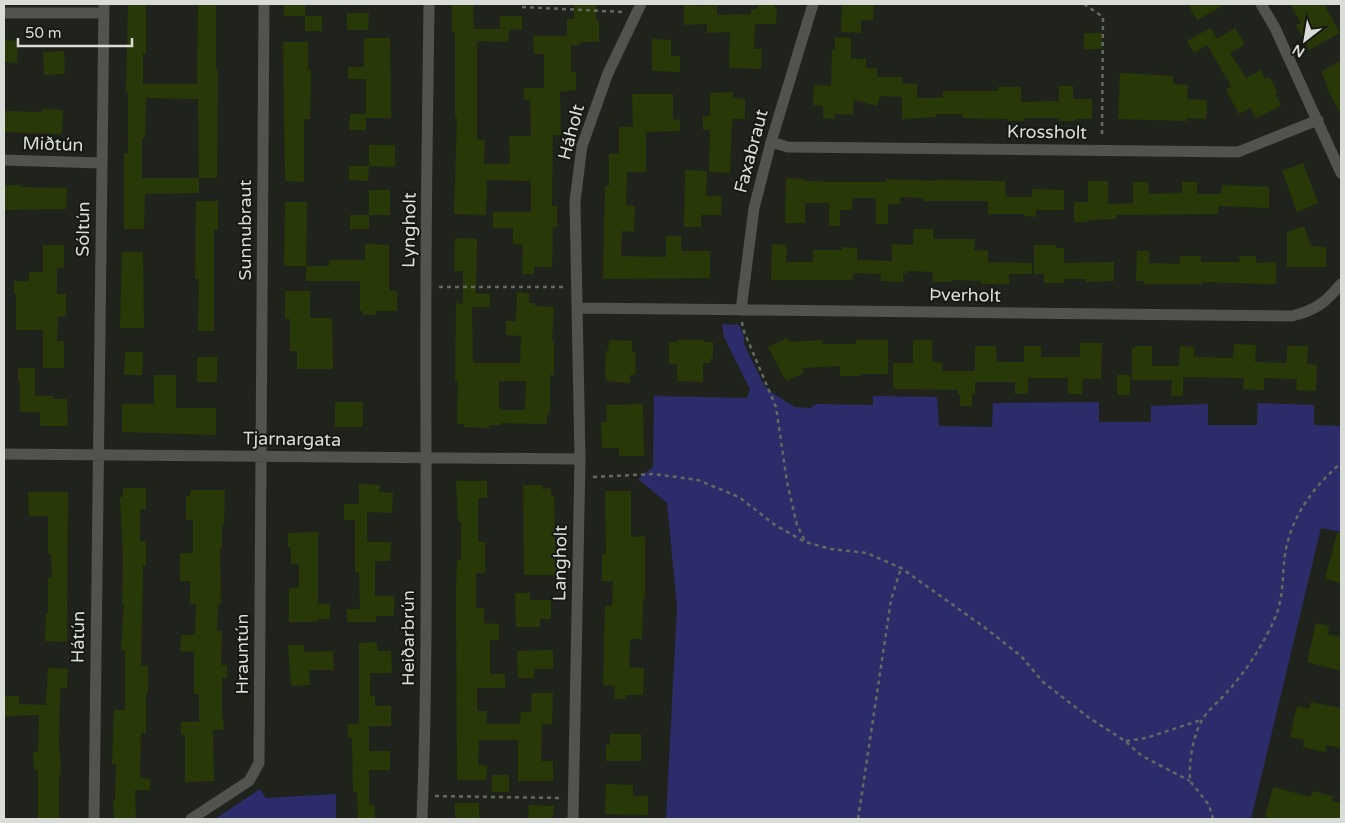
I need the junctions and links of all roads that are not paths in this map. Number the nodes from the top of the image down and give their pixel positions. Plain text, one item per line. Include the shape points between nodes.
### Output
1 (264, 4) edge
2 (430, 4) edge
3 (813, 4) edge
4 (1261, 4) edge
5 (103, 8) edge
6 (639, 8) edge
7 (4, 12) edge
8 (1318, 120) junction
9 (771, 142) junction
10 (4, 160) edge
11 (101, 162) junction
12 (1341, 173) edge
13 (1341, 284) edge
14 (578, 308) junction
15 (741, 310) junction
16 (4, 454) edge
17 (97, 455) junction
18 (261, 456) junction
19 (427, 458) junction
20 (580, 459) junction
21 (94, 819) edge
22 (192, 819) edge
23 (422, 819) edge
24 (573, 819) edge

1 - 18 street, Sunnubraut
2 - 19 street, Lyngholt
3 - 9 street, Faxabraut
4 - 8 street
5 - 7 street
5 - 11 street, Sóltún
6 - 14 street, Háholt via 608,73 582,146 575,201
8 - 9 street, Krossholt via 1238,152 788,147
8 - 12 street
9 - 15 street, Faxabraut via 754,208
10 - 11 street, Miðtún
11 - 17 street, Sóltún
13 - 15 street, Þverholt via 1321,306 1292,316
14 - 15 street, Þverholt
14 - 20 street, Langholt
16 - 17 street, Tjarnargata
17 - 18 street, Tjarnargata
17 - 21 street, Hátún
18 - 19 street, Tjarnargata
18 - 22 street, Hrauntún via 259,763 250,781
19 - 20 street, Tjarnargata
19 - 23 street, Heiðarbrún
20 - 24 street, Langholt

